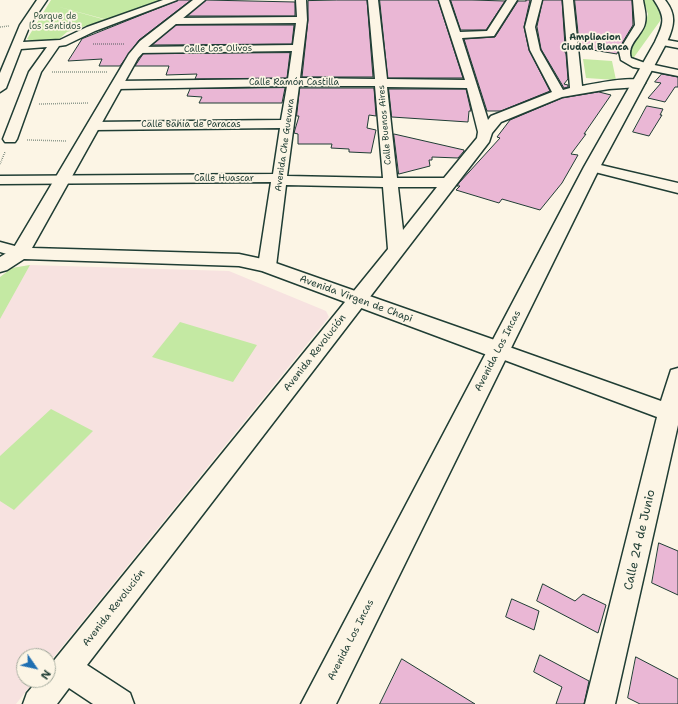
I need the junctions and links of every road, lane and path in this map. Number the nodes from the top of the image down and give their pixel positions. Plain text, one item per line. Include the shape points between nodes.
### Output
1 (42, 0) edge
2 (172, 0) edge
3 (200, 0) edge
4 (301, 0) edge
5 (373, 0) edge
6 (444, 0) edge
7 (512, 0) edge
8 (537, 0) edge
9 (568, 0) edge
10 (638, 0) edge
11 (659, 0) edge
12 (302, 20) junction
13 (174, 21) junction
14 (455, 35) junction
15 (669, 43) edge
16 (55, 44) junction
17 (89, 44) dead end
18 (17, 46) junction
19 (141, 47) junction
20 (299, 48) junction
21 (35, 72) junction
22 (124, 72) junction
23 (678, 73) edge
24 (643, 75) junction
25 (294, 82) junction
26 (382, 83) junction
27 (472, 84) junction
28 (116, 85) junction
29 (0, 88) edge
30 (568, 92) junction
31 (107, 102) junction
32 (22, 104) junction
33 (288, 124) junction
34 (94, 126) junction
35 (484, 132) junction
36 (10, 139) joint
37 (84, 142) junction
38 (592, 166) junction
39 (280, 178) junction
40 (63, 179) junction
41 (0, 180) edge
42 (390, 183) junction
43 (448, 183) junction
44 (678, 188) edge
45 (0, 247) edge
46 (397, 250) junction
47 (20, 253) junction
48 (0, 257) edge
49 (0, 266) edge
50 (267, 266) junction
51 (358, 299) junction
52 (498, 350) junction
53 (678, 376) edge
54 (674, 414) edge
55 (66, 668) junction
56 (38, 704) edge
57 (119, 704) edge
58 (318, 704) edge
59 (600, 704) edge

1 - 18 street via 25,25
2 - 16 street
3 - 13 street
4 - 12 street, Avenida Che Guevara
5 - 26 street, Calle Buenos Aires
6 - 14 street
7 - 14 street via 490,34
8 - 30 street via 530,27 535,50
9 - 30 street
10 - 24 street via 640,24 624,51 624,57
11 - 15 street, Avenida Los Incas via 670,16
12 - 13 street
12 - 20 street, Avenida Che Guevara
13 - 19 street
14 - 27 street
15 - 24 street, Avenida Los Incas
16 - 18 street
16 - 21 street
17 - 19 path
18 - 29 street
19 - 20 street, Calle Los Olivos
19 - 22 street
20 - 25 street, Avenida Che Guevara
21 - 22 path
21 - 32 street
22 - 28 street
23 - 24 street
24 - 30 street, Avenida Revolución via 609,85
24 - 38 street, Avenida Los Incas
25 - 26 street, Calle Ramón Castilla
25 - 28 street, Calle Ramón Castilla
25 - 33 street, Avenida Che Guevara
26 - 27 street, Calle Ramón Castilla
26 - 42 street, Calle Buenos Aires
27 - 35 street
28 - 31 street
30 - 35 street, Avenida Revolución via 496,119
31 - 32 path
31 - 34 street
32 - 36 street
33 - 34 street, Calle Bahía de Paracas
33 - 39 street, Avenida Che Guevara
34 - 37 street
35 - 43 street, Avenida Revolución via 484,139
36 - 37 path
37 - 40 street
38 - 44 street
38 - 52 street, Avenida Los Incas
39 - 40 street, Calle Huascar
39 - 42 street, Calle Huascar via 288,181
39 - 50 street, Avenida Che Guevara
40 - 41 street, Calle Huascar
40 - 47 street
42 - 43 street, Calle Huascar
42 - 46 street, Calle Buenos Aires
43 - 46 street, Avenida Revolución
45 - 47 street, Avenida Virgen de Chapi
46 - 51 street, Avenida Revolución
47 - 48 street, Avenida Virgen de Chapi
47 - 49 street
47 - 50 street, Avenida Virgen de Chapi via 239,260
50 - 51 street, Avenida Virgen de Chapi
51 - 52 street, Avenida Virgen de Chapi
51 - 55 street, Avenida Revolución
52 - 54 street, Avenida Virgen de Chapi
52 - 58 street, Avenida Los Incas
53 - 54 street, Calle 24 de Junio
54 - 59 street, Calle 24 de Junio
55 - 56 street, Avenida Revolución
55 - 57 street

